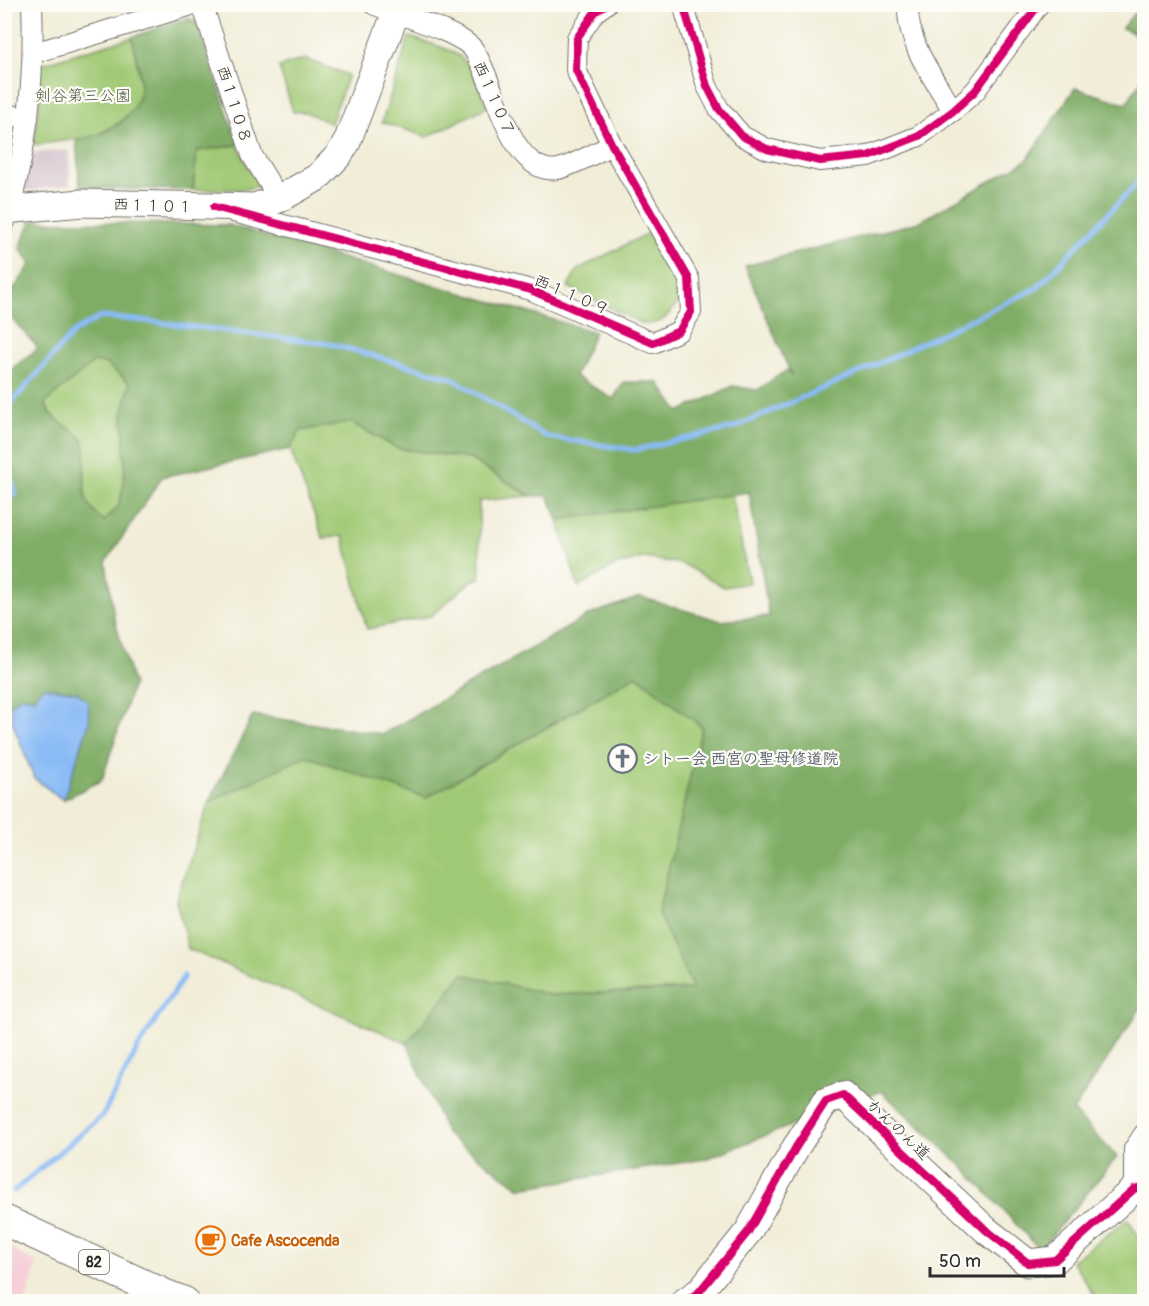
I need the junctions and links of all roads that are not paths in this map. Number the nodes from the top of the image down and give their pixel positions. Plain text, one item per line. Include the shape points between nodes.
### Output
1 (32, 4) edge
2 (195, 4) edge
3 (202, 4) edge
4 (606, 4) edge
5 (683, 4) edge
6 (908, 4) edge
7 (1039, 4) edge
8 (389, 8) edge
9 (34, 53) junction
10 (953, 111) junction
11 (4, 114) edge
12 (28, 118) junction
13 (612, 145) junction
14 (279, 199) junction
15 (214, 207) junction
16 (6, 215) edge
17 (1144, 1134) edge
18 (1139, 1188) edge
19 (4, 1220) edge
20 (184, 1302) edge
21 (684, 1302) edge

1 - 9 street
2 - 9 street
3 - 14 street, 西１１０８ via 252,155
4 - 13 street, 西１１０９ via 595,12 577,38 576,70
5 - 10 street via 707,86 719,109 742,135 767,149 820,161 868,156 919,136
6 - 10 street via 907,15 917,51
7 - 10 street via 975,91
8 - 13 street, 西１１０７ via 449,33 472,48 519,151 539,168 558,169
8 - 14 street, 西１１０１ via 347,142 318,177
9 - 12 street
11 - 12 street
12 - 16 street via 24,150
13 - 15 street, 西１１０９ via 689,279 691,312 679,331 652,343 531,290
14 - 15 street, 西１１０１ via 255,207
15 - 16 street, 西１１０１ via 82,204
17 - 18 street via 1134,1149
18 - 21 street, かんのん道 via 1055,1260 1028,1263 986,1230 843,1095 826,1101 748,1232 699,1292
19 - 20 main road, 82

